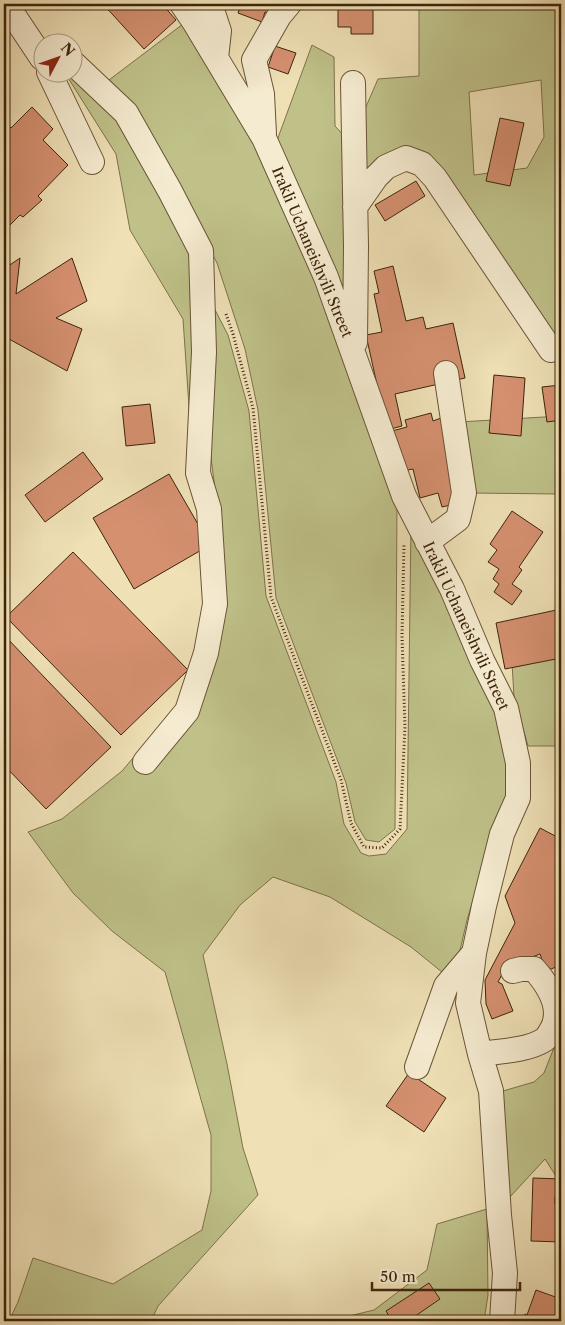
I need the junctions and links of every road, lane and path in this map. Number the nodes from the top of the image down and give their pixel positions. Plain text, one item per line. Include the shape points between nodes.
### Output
1 (6, 4) edge
2 (10, 4) edge
3 (182, 4) edge
4 (210, 4) edge
5 (290, 4) edge
6 (41, 32) edge
7 (32, 43) edge
8 (216, 58) junction
9 (82, 72) edge
10 (54, 82) edge
11 (353, 83) dead end
12 (264, 138) junction
13 (92, 162) dead end
14 (355, 207) junction
15 (223, 306) dead end
16 (551, 350) dead end
17 (355, 355) junction
18 (446, 373) dead end
19 (427, 542) junction
20 (404, 550) dead end
21 (145, 762) dead end
22 (474, 953) junction
23 (513, 971) dead end
24 (480, 1054) junction
25 (417, 1067) dead end
26 (502, 1321) edge

1 - 7 street
2 - 6 street
3 - 8 street, Irakli Uchaneishvili Street
4 - 8 street via 219,31
5 - 12 street via 279,16 254,60 262,94
8 - 12 street, Irakli Uchaneishvili Street
9 - 21 street via 126,114 201,251 204,352 198,473 209,509 215,604 206,653 188,712
10 - 13 street
11 - 14 street
12 - 17 street, Irakli Uchaneishvili Street via 326,277
14 - 16 street via 386,167 406,158 422,164 435,178
14 - 17 street
15 - 20 path via 234,334 253,408 271,597 340,780 351,824 364,847 382,848 400,829 405,727
17 - 19 street, Irakli Uchaneishvili Street via 404,496
18 - 19 street via 464,493 458,519
19 - 22 street, Irakli Uchaneishvili Street via 506,708 518,763 518,798 502,834
22 - 24 street, Irakli Uchaneishvili Street via 468,1003
22 - 25 street via 446,986
23 - 24 street via 534,969 554,1000 556,1022 546,1040 528,1047
24 - 26 street, Irakli Uchaneishvili Street via 491,1091 505,1273

